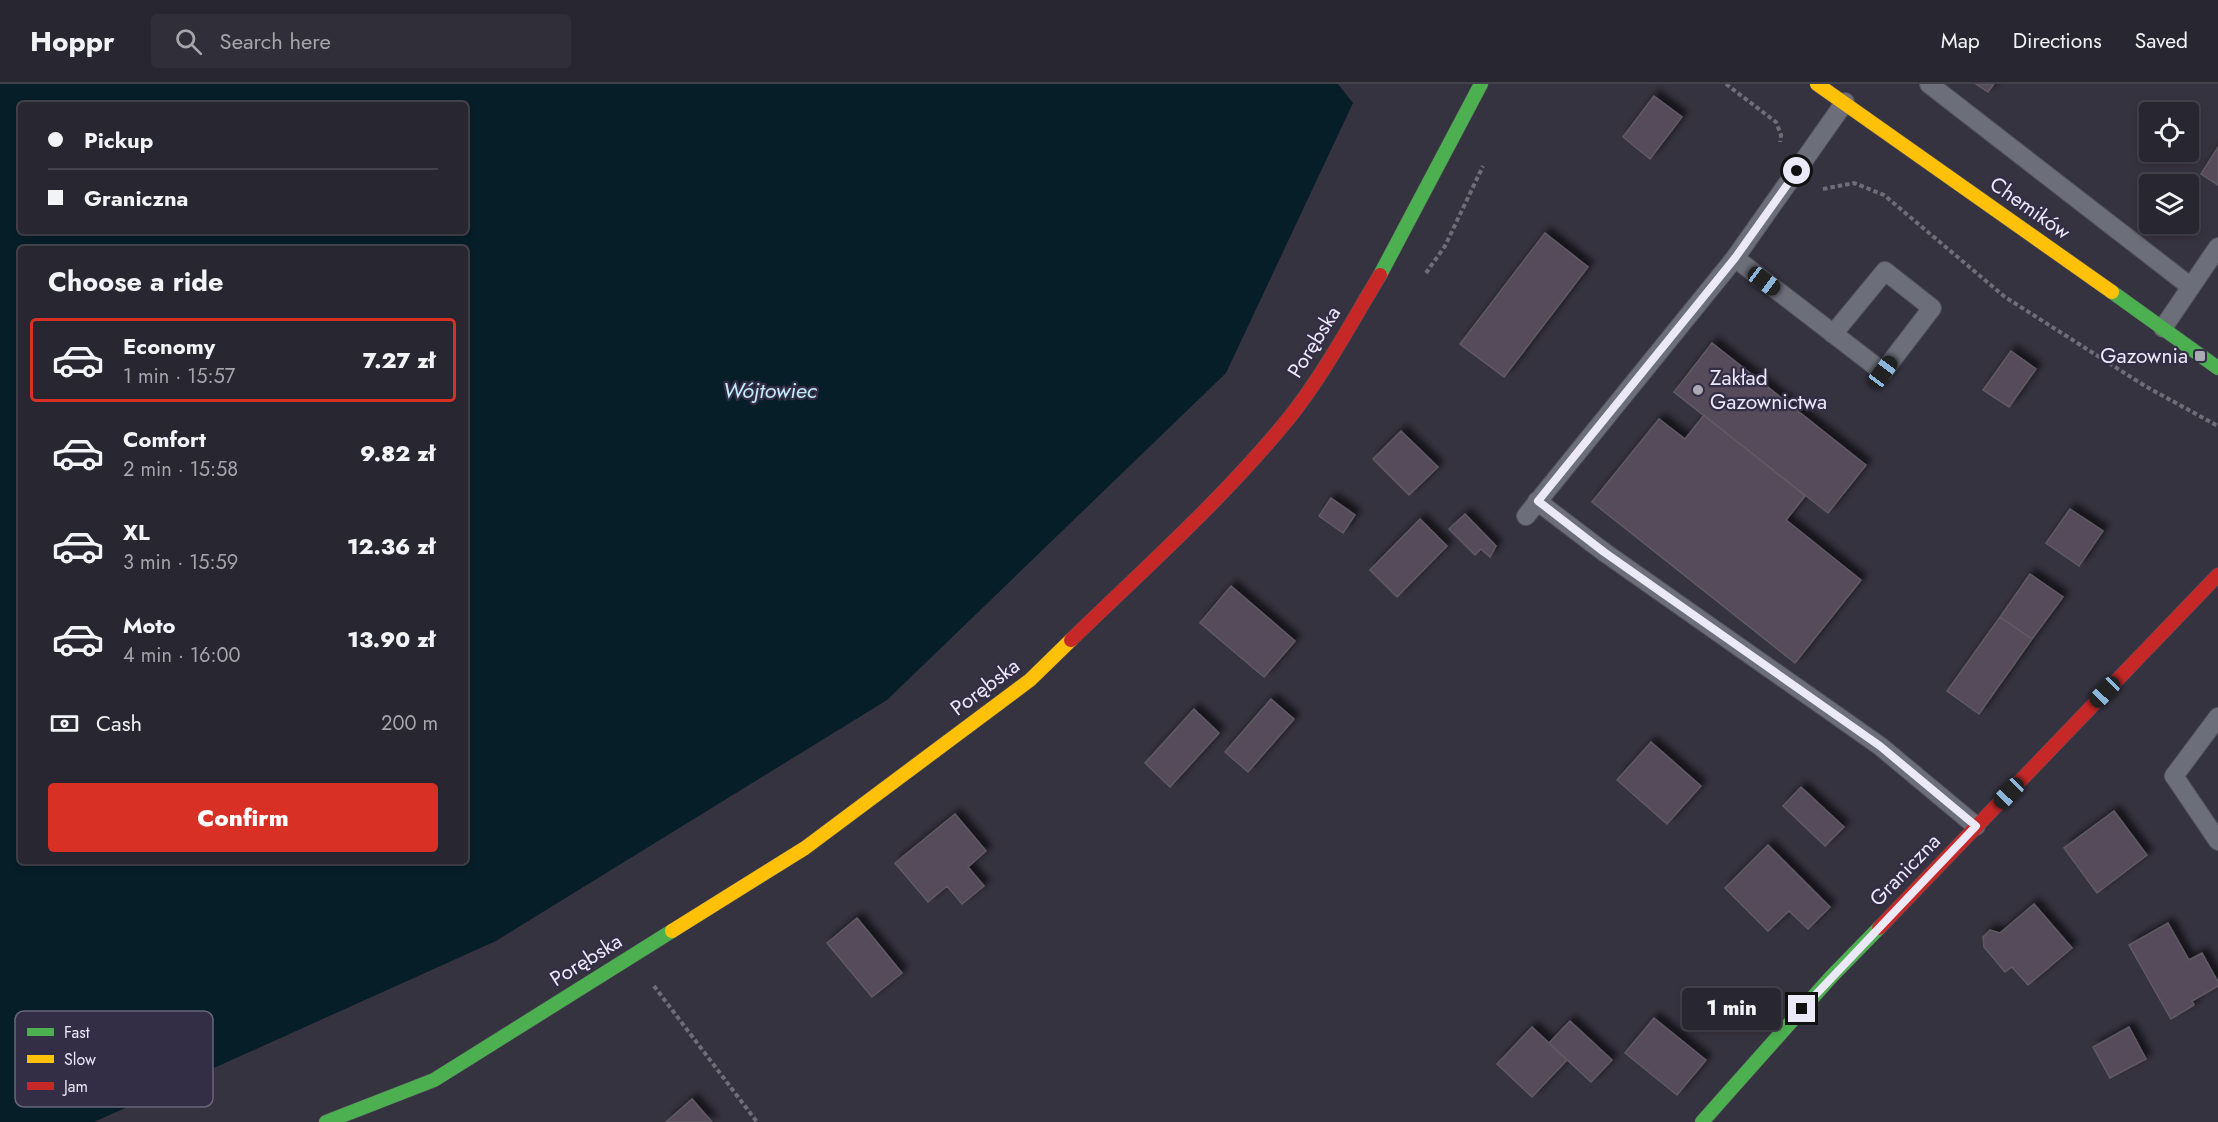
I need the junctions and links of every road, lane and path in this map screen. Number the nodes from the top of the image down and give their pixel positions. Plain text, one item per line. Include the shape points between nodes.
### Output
1 (1481, 84) edge
2 (1726, 84) edge
3 (1817, 84) edge
4 (1929, 84) edge
5 (1845, 102) junction
6 (1780, 144) dead end
7 (1823, 189) dead end
8 (2218, 247) edge
9 (1735, 258) junction
10 (2191, 287) junction
11 (2163, 328) junction
12 (1833, 334) junction
13 (2218, 368) edge
14 (2218, 426) edge
15 (1538, 501) junction
16 (1526, 516) dead end
17 (2218, 575) edge
18 (2218, 717) edge
19 (1976, 826) junction
20 (2218, 841) edge
21 (632, 956) junction
22 (326, 1122) edge
23 (757, 1122) edge
24 (1702, 1122) edge

1 - 21 street, Porębska via 1385,268 1311,388 1226,489 1030,680 805,848
2 - 6 path via 1776,122
3 - 5 street, Chemików
4 - 10 lane
5 - 9 lane
5 - 11 street, Chemików
7 - 14 path via 1854,183 1884,195 2005,297 2145,386
8 - 10 lane
9 - 12 lane
9 - 15 lane
10 - 11 lane
11 - 13 street, Chemików
12 - 12 lane via 1885,271 1932,308 1883,372
15 - 16 lane
15 - 19 lane via 1622,565 1880,746
17 - 19 street, Graniczna
18 - 20 lane via 2174,776
19 - 24 street, Graniczna via 1831,977
21 - 22 street, Porębska via 434,1080
21 - 23 path

